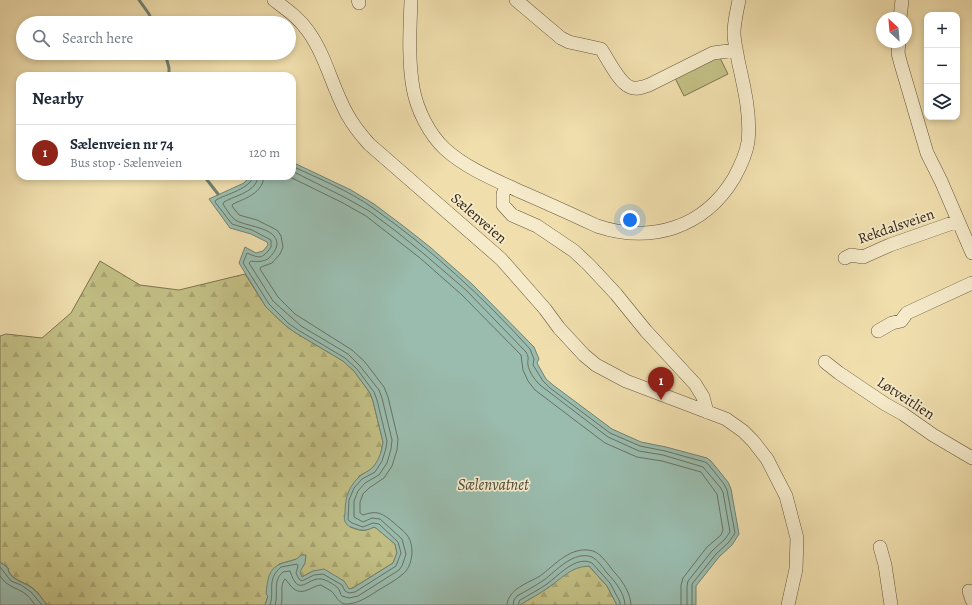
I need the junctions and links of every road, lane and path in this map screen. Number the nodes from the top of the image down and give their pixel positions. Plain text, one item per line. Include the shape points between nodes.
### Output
1 (274, 0) edge
2 (411, 0) edge
3 (516, 0) edge
4 (739, 0) edge
5 (902, 0) edge
6 (901, 12) edge
7 (294, 16) edge
8 (296, 18) edge
9 (898, 48) edge
10 (736, 50) junction
11 (506, 185) junction
12 (958, 221) junction
13 (972, 253) edge
14 (845, 258) dead end
15 (972, 283) edge
16 (878, 331) dead end
17 (825, 362) dead end
18 (707, 412) junction
19 (972, 458) edge
20 (880, 547) dead end
21 (788, 605) edge
22 (891, 605) edge

1 - 7 street, Sælenveien
2 - 11 street via 410,65 413,90 430,131 444,148 464,164
3 - 10 street via 561,38 601,49 621,80 630,88 649,85 713,53
4 - 10 street via 734,34
5 - 6 street
8 - 18 street, Sælenveien via 313,38 347,114 368,144 501,259 584,356 616,377
9 - 12 street, Rekdalsveien via 927,153
10 - 11 street via 746,100 748,143 741,166 728,189 715,204 691,221 664,232 611,231
11 - 18 street via 503,205 512,215 537,226 574,251 605,281 646,331 695,384
12 - 13 street, Rekdalsveien
12 - 14 street, Rekdalsveien via 863,257 851,255
15 - 16 street via 907,313 901,321
17 - 19 street, Løtveitlien via 839,374
18 - 21 street, Sælenveien via 726,420 753,441 767,459 786,496 797,538 796,569
20 - 22 street

